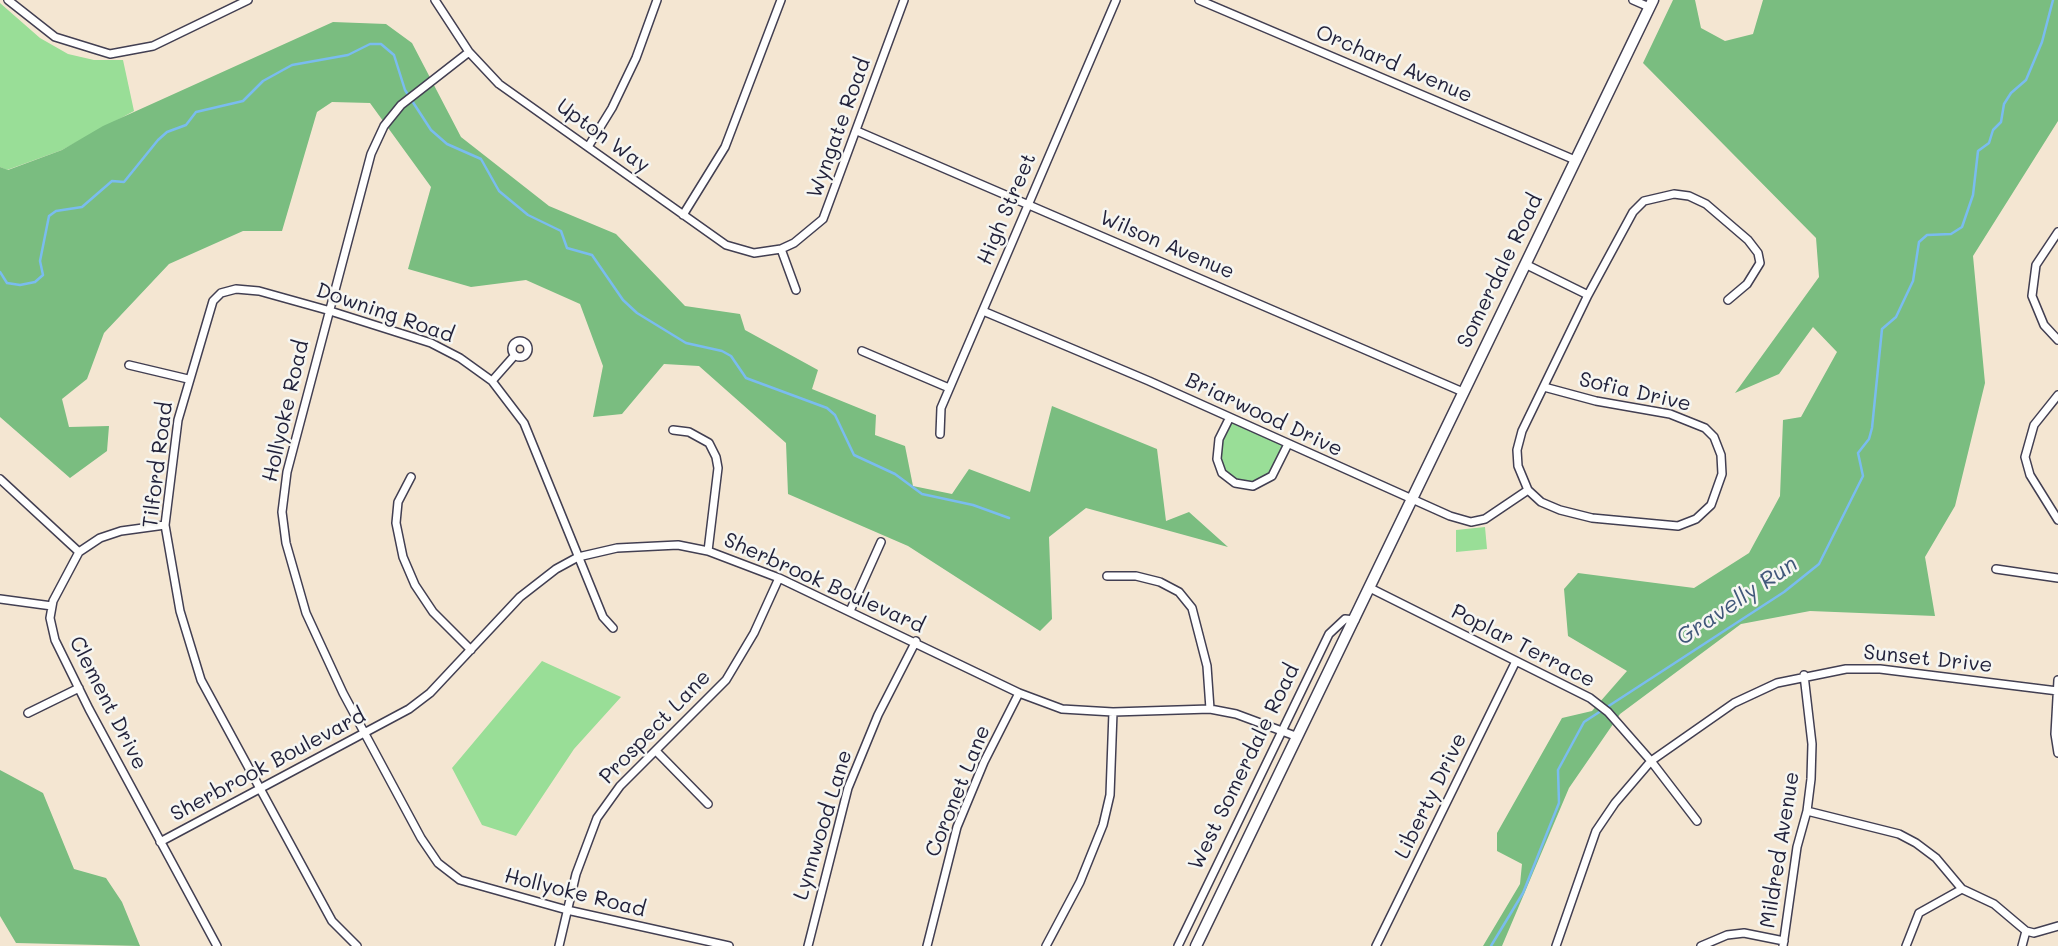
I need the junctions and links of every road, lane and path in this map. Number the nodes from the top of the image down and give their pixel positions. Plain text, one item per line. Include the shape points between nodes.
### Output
1 (8, 0) edge
2 (248, 0) edge
3 (435, 0) edge
4 (657, 0) edge
5 (781, 0) edge
6 (904, 0) edge
7 (1116, 0) edge
8 (1199, 0) edge
9 (1633, 0) edge
10 (18, 3) edge
11 (1651, 4) edge
12 (469, 52) junction
13 (857, 131) junction
14 (588, 147) junction
15 (1575, 160) junction
16 (1029, 205) junction
17 (683, 215) junction
18 (2058, 232) edge
19 (781, 249) junction
20 (1525, 264) junction
21 (796, 290) dead end
22 (230, 291) joint
23 (1588, 295) junction
24 (1728, 300) dead end
25 (327, 310) junction
26 (983, 311) junction
27 (2058, 340) edge
28 (862, 351) dead end
29 (515, 355) dead end
30 (130, 365) dead end
31 (188, 379) junction
32 (492, 381) junction
33 (1544, 387) junction
34 (949, 388) junction
35 (1463, 392) junction
36 (2058, 395) edge
37 (1229, 419) junction
38 (673, 430) dead end
39 (940, 435) dead end
40 (1287, 446) junction
41 (411, 477) dead end
42 (0, 479) edge
43 (1528, 490) junction
44 (1410, 500) junction
45 (2058, 520) edge
46 (164, 525) junction
47 (881, 542) dead end
48 (708, 551) junction
49 (79, 552) junction
50 (578, 557) junction
51 (1382, 558) joint
52 (1996, 569) dead end
53 (1107, 576) dead end
54 (779, 578) junction
55 (2058, 578) edge
56 (1370, 588) junction
57 (0, 599) edge
58 (52, 606) junction
59 (850, 611) junction
60 (1354, 620) junction
61 (613, 628) dead end
62 (916, 642) junction
63 (471, 650) junction
64 (1516, 661) junction
65 (1804, 675) junction
66 (2058, 680) edge
67 (79, 688) junction
68 (2057, 690) edge
69 (1019, 693) junction
70 (1210, 709) junction
71 (1113, 712) junction
72 (28, 713) dead end
73 (1284, 732) junction
74 (365, 735) junction
75 (1298, 737) junction
76 (657, 752) junction
77 (2058, 754) edge
78 (1651, 761) junction
79 (259, 788) junction
80 (708, 804) dead end
81 (1807, 811) junction
82 (1697, 821) dead end
83 (160, 842) junction
84 (1962, 889) junction
85 (567, 910) junction
86 (2058, 926) edge
87 (2026, 930) junction
88 (1784, 943) edge
89 (217, 946) edge
90 (357, 946) edge
91 (559, 946) edge
92 (729, 946) edge
93 (808, 946) edge
94 (926, 946) edge
95 (1046, 946) edge
96 (1178, 946) edge
97 (1196, 946) edge
98 (1376, 946) edge
99 (1556, 946) edge
100 (1702, 946) edge
101 (1906, 946) edge
102 (2022, 946) edge

1 - 10 street
2 - 10 street via 153,46 110,54 55,37
3 - 12 street, Upton Way
4 - 14 street via 636,58
5 - 17 street via 725,147
6 - 13 street, Wyngate Road
7 - 16 street, High Street
8 - 15 street, Orchard Avenue
9 - 11 street
11 - 15 main road, Somerdale Road
12 - 14 street, Upton Way via 499,83
12 - 25 street, Hollyoke Road via 401,105 384,126 371,154
13 - 16 street, Wilson Avenue
13 - 19 street, Wyngate Road via 823,219 808,235
14 - 17 street, Upton Way
15 - 20 main road, Somerdale Road
16 - 26 street, High Street
16 - 35 street, Wilson Avenue
17 - 19 street, Upton Way via 737,250
18 - 27 street via 2036,265 2032,296 2044,325
19 - 21 street
20 - 23 street
20 - 35 main road, Somerdale Road
22 - 25 street, Downing Road via 259,291
22 - 31 street, Tilford Road via 213,301
23 - 24 street, Sofia Drive via 1639,206 1658,195 1674,194 1706,204 1758,253 1755,275
23 - 33 street, Sofia Drive
25 - 32 street, Downing Road via 431,343
25 - 74 street, Hollyoke Road via 287,472 282,512 285,543 306,612
26 - 34 street, High Street
26 - 37 street, Briarwood Drive
28 - 34 street
29 - 32 street
30 - 31 street
31 - 46 street, Tilford Road
32 - 50 street, Downing Road via 524,423
33 - 43 street, Sofia Drive via 1517,450
33 - 43 street, Sofia Drive via 1693,421 1714,437 1722,474 1710,505 1696,519 1678,526 1592,518 1541,502
34 - 39 street, High Street via 941,408
35 - 44 main road, Somerdale Road
36 - 45 street via 2034,425 2025,457 2030,475
37 - 40 street, Briarwood Drive
37 - 40 street via 1219,439 1217,459 1222,473 1235,483 1253,486 1272,476
38 - 48 street via 702,438 716,457
40 - 44 street, Briarwood Drive
41 - 63 street via 398,502 396,523 404,557 433,612
42 - 49 street
43 - 44 street, Briarwood Drive via 1485,519 1471,522
44 - 51 main road, Somerdale Road
46 - 49 street via 121,531
46 - 79 street, Tilford Road via 180,611 201,680
47 - 59 street
48 - 50 street, Sherbrook Boulevard via 678,545
48 - 54 street, Sherbrook Boulevard
49 - 58 street, Clement Drive
50 - 61 street, Downing Road via 603,617
50 - 63 street, Sherbrook Boulevard via 520,597
51 - 56 main road, West Somerdale Road
52 - 55 street
53 - 70 street via 1160,582 1179,592 1192,608 1207,666
54 - 59 street, Sherbrook Boulevard
54 - 76 street, Prospect Lane via 726,680
56 - 60 main road, West Somerdale Road
56 - 64 street, Poplar Terrace
57 - 58 street
58 - 67 street, Clement Drive via 55,640
59 - 62 street, Sherbrook Boulevard
60 - 73 street, West Somerdale Road via 1345,619 1329,634
60 - 75 main road, West Somerdale Road
62 - 69 street, Sherbrook Boulevard
62 - 93 street, Lynnwood Lane via 878,715 848,788
63 - 74 street, Sherbrook Boulevard via 430,693
64 - 78 street, Poplar Terrace via 1590,698
64 - 98 street, Liberty Drive
65 - 68 street, Sunset Drive via 1880,669
65 - 78 street, Sunset Drive via 1734,703
65 - 81 street, Mildred Avenue via 1812,744
66 - 68 street
67 - 72 street
67 - 83 street, Clement Drive
68 - 77 street
69 - 71 street, Sherbrook Boulevard via 1062,709
69 - 94 street, Coronet Lane via 957,827
70 - 71 street, Sherbrook Boulevard
70 - 73 street, Sherbrook Boulevard
71 - 95 street via 1110,795 1103,825
73 - 75 street, Sherbrook Boulevard
73 - 96 street, West Somerdale Road
74 - 79 street, Sherbrook Boulevard
74 - 85 street, Hollyoke Road via 438,863 460,880
75 - 97 main road, West Somerdale Road
76 - 80 street
76 - 85 street, Prospect Lane via 620,786 597,818
78 - 82 street, Poplar Terrace
78 - 99 street, Sunset Drive via 1597,831
79 - 83 street, Sherbrook Boulevard
79 - 90 street, Tilford Road via 332,921
81 - 84 street via 1908,839 1936,859
81 - 88 street, Mildred Avenue via 1797,847
83 - 89 street, Clement Drive
84 - 87 street via 1994,904
84 - 101 street via 1919,913
85 - 91 street, Prospect Lane
85 - 92 street, Hollyoke Road
86 - 87 street via 2034,933
87 - 102 street
88 - 100 street via 1744,933

